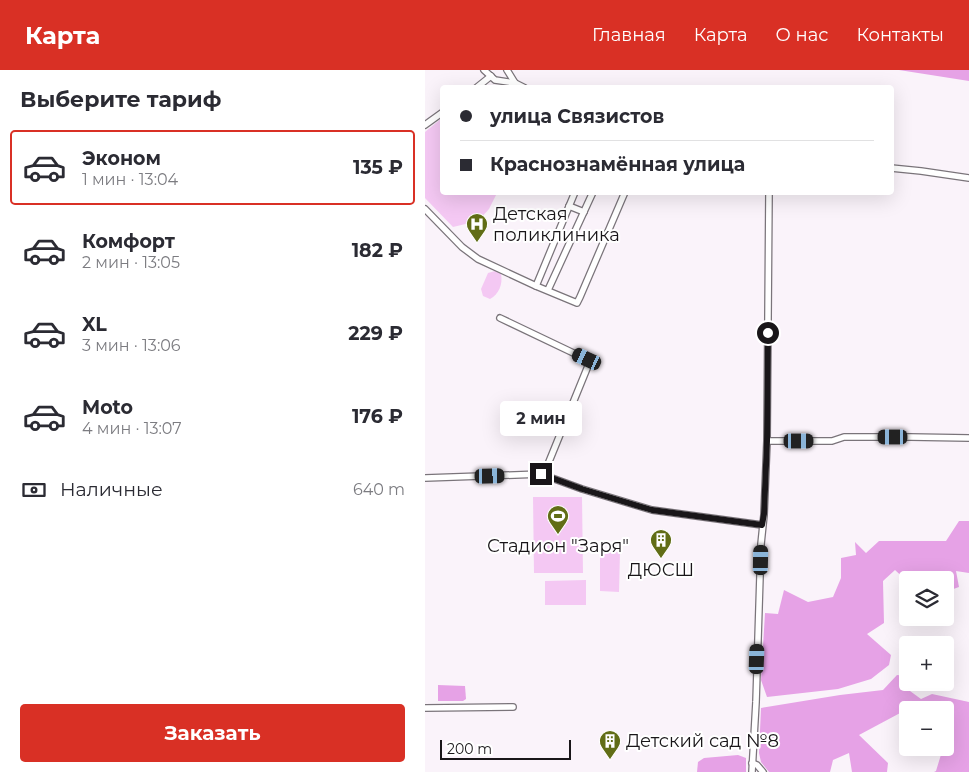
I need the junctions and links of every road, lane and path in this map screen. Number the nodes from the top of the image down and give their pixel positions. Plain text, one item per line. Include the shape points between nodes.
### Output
1 (484, 70) edge
2 (507, 70) edge
3 (490, 73) edge
4 (500, 81) junction
5 (515, 83) junction
6 (479, 85) edge
7 (519, 85) edge
8 (440, 114) edge
9 (425, 125) edge
10 (894, 168) edge
11 (969, 178) edge
12 (574, 195) edge
13 (592, 195) edge
14 (624, 195) edge
15 (769, 195) edge
16 (569, 206) junction
17 (425, 209) edge
18 (583, 212) junction
19 (536, 286) junction
20 (548, 290) junction
21 (500, 318) dead end
22 (969, 438) edge
23 (767, 441) junction
24 (541, 474) junction
25 (425, 478) edge
26 (762, 525) junction
27 (513, 707) dead end
28 (425, 708) edge
29 (752, 763) junction
30 (752, 772) edge
31 (763, 772) edge

1 - 3 street
2 - 4 street via 506,77
2 - 5 street
3 - 4 street
3 - 6 street
4 - 5 street
5 - 7 street
8 - 9 street
10 - 11 street
12 - 16 street
13 - 18 street
14 - 20 street via 577,303
15 - 23 street
16 - 18 street
16 - 19 street
17 - 19 street via 478,259
18 - 20 street
19 - 20 street
21 - 24 street via 589,362 546,469
22 - 23 street via 844,437 831,441
23 - 26 street
24 - 25 street
24 - 26 street via 652,510
26 - 29 street
27 - 28 street
29 - 30 street
29 - 31 street

